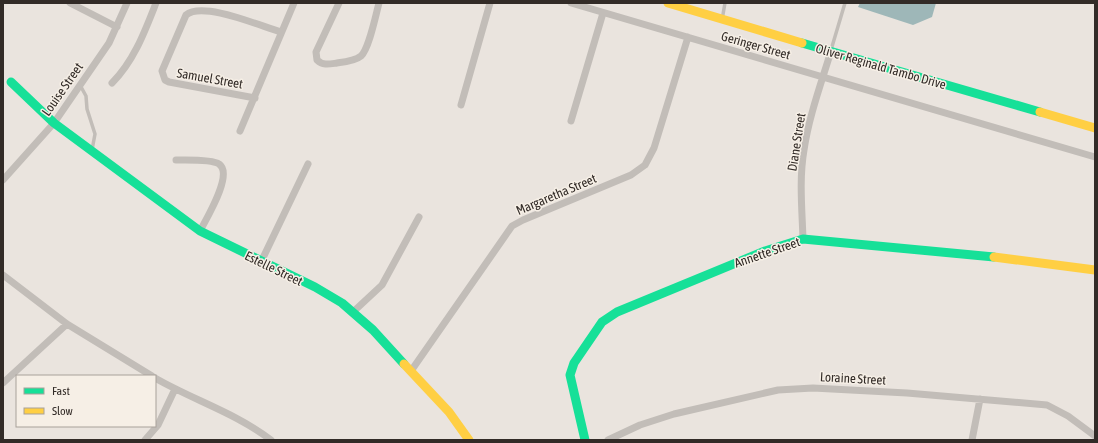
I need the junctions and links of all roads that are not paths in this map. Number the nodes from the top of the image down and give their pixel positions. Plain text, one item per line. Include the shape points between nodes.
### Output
1 (70, 3) edge
2 (127, 3) edge
3 (156, 3) edge
4 (294, 3) edge
5 (339, 3) edge
6 (380, 3) edge
7 (490, 3) edge
8 (571, 3) edge
9 (668, 3) edge
10 (725, 3) edge
11 (845, 3) edge
12 (603, 12) junction
13 (722, 20) junction
14 (118, 27) junction
15 (281, 32) junction
16 (688, 37) junction
17 (831, 51) junction
18 (823, 77) junction
19 (11, 82) dead end
20 (112, 83) dead end
21 (80, 85) junction
22 (255, 98) junction
23 (462, 105) dead end
24 (571, 121) dead end
25 (54, 123) junction
26 (1095, 128) edge
27 (240, 131) dead end
28 (92, 151) junction
29 (1095, 157) edge
30 (176, 160) dead end
31 (308, 164) dead end
32 (3, 180) edge
33 (419, 217) dead end
34 (200, 231) junction
35 (803, 239) junction
36 (261, 262) junction
37 (1095, 270) edge
38 (3, 275) edge
39 (353, 312) junction
40 (67, 324) junction
41 (411, 371) junction
42 (150, 375) edge
43 (156, 379) edge
44 (3, 383) edge
45 (175, 389) junction
46 (980, 399) junction
47 (1095, 436) edge
48 (145, 440) edge
49 (270, 440) edge
50 (469, 440) edge
51 (586, 440) edge
52 (608, 440) edge
53 (972, 440) edge

1 - 14 street
2 - 14 street, Louise Street
3 - 20 street via 144,34 123,73
4 - 15 street
5 - 6 street via 316,52 317,60 321,64 352,60 361,56 366,49
7 - 23 street
8 - 12 street, Geringer Street
9 - 13 street, Oliver Reginald Tambo Drive
10 - 13 lane
11 - 17 lane
12 - 16 street, Geringer Street
12 - 24 street
13 - 17 street, Oliver Reginald Tambo Drive
14 - 21 street, Louise Street
15 - 22 street
15 - 22 street, Samuel Street via 207,10 191,10 186,15 162,72 164,80 169,82
16 - 18 street, Geringer Street
16 - 41 street, Margaretha Street via 660,130 646,165 631,175 512,226
17 - 18 street, Diane Street
17 - 26 street, Oliver Reginald Tambo Drive
18 - 29 street, Geringer Street
18 - 35 street, Diane Street via 804,151
19 - 25 street, Estelle Street
21 - 25 street, Louise Street
21 - 28 lane via 86,96 87,109 95,134
22 - 27 street
25 - 28 street, Estelle Street
25 - 32 street, Louise Street
28 - 34 street, Estelle Street
30 - 34 street via 212,162 219,164 223,169 225,176 221,187
31 - 36 street
33 - 39 street via 382,285
34 - 36 street, Estelle Street
35 - 37 street, Annette Street via 980,255
35 - 51 street, Annette Street via 765,251 658,294 616,312 602,322 574,363 570,375
36 - 39 street, Estelle Street via 331,296
38 - 40 street
39 - 41 street, Estelle Street
40 - 42 street
40 - 44 street
41 - 50 street, Estelle Street via 456,419
43 - 45 street
45 - 48 street via 158,425
45 - 49 street via 237,417
46 - 47 street, Loraine Street via 1047,405 1068,416
46 - 52 street, Loraine Street via 834,388 778,390 657,419
46 - 53 street

